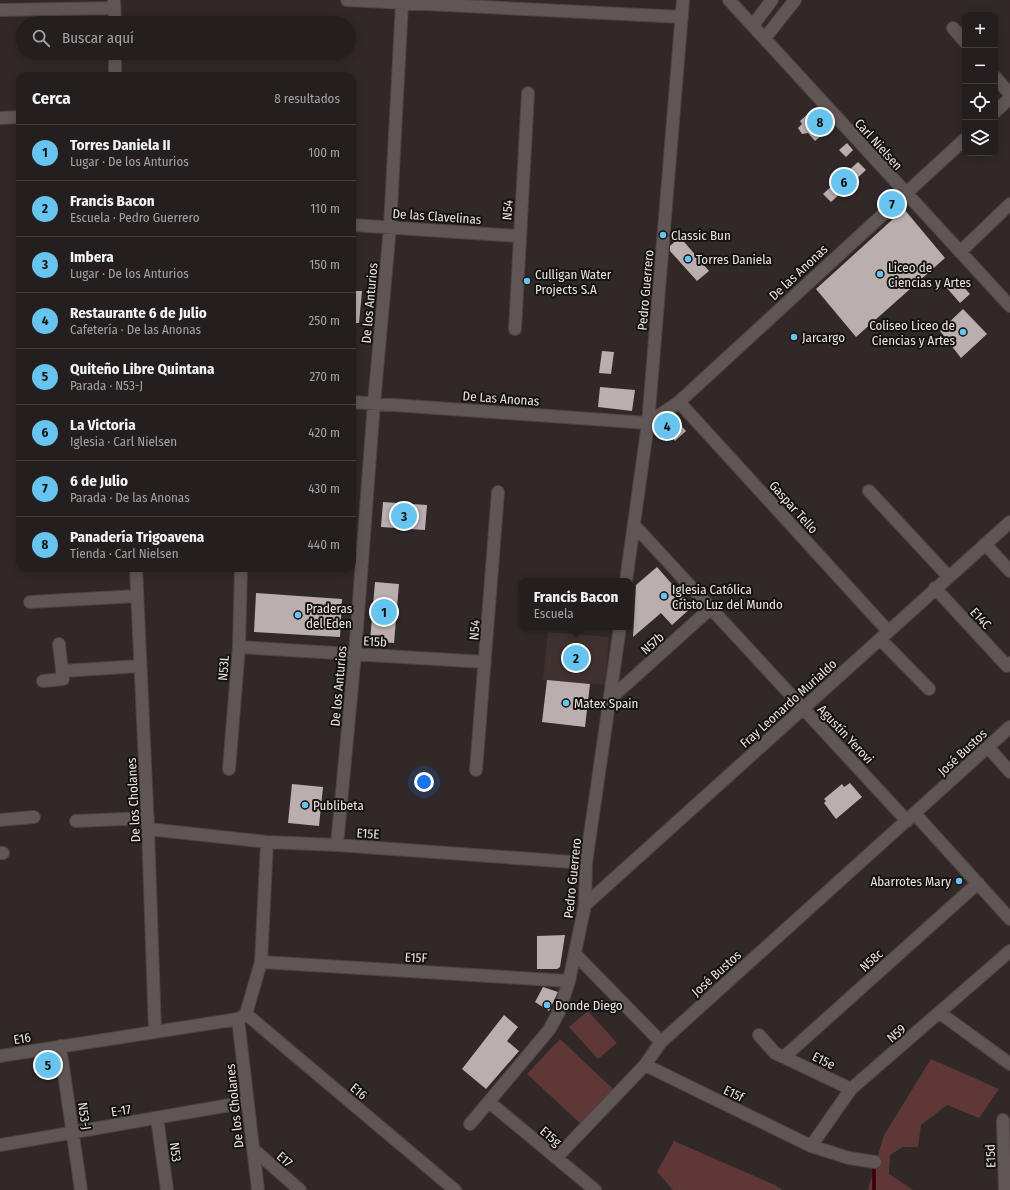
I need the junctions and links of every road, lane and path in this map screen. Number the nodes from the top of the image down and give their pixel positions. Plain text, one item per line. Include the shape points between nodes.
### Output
1 (347, 0) edge
2 (684, 0) edge
3 (728, 0) edge
4 (772, 0) edge
5 (795, 0) edge
6 (402, 3) junction
7 (458, 3) edge
8 (114, 4) edge
9 (0, 10) edge
10 (114, 16) edge
11 (682, 17) junction
12 (753, 25) junction
13 (953, 28) dead end
14 (765, 38) junction
15 (962, 38) edge
16 (115, 60) edge
17 (115, 72) edge
18 (998, 80) edge
19 (528, 93) dead end
20 (1010, 94) edge
21 (1010, 98) edge
22 (998, 109) edge
23 (16, 117) edge
24 (0, 118) edge
25 (962, 142) edge
26 (904, 193) junction
27 (1010, 204) edge
28 (356, 225) edge
29 (390, 227) junction
30 (519, 236) junction
31 (960, 252) junction
32 (1010, 306) edge
33 (515, 329) dead end
34 (356, 402) edge
35 (679, 402) junction
36 (374, 403) junction
37 (648, 423) junction
38 (869, 491) dead end
39 (498, 492) dead end
40 (1010, 522) edge
41 (634, 525) junction
42 (985, 544) junction
43 (1010, 571) edge
44 (136, 572) edge
45 (241, 572) edge
46 (948, 576) junction
47 (626, 578) edge
48 (934, 588) junction
49 (137, 596) junction
50 (30, 602) dead end
51 (711, 608) junction
52 (620, 630) edge
53 (884, 635) junction
54 (59, 644) dead end
55 (239, 647) junction
56 (355, 654) junction
57 (485, 662) junction
58 (1008, 664) edge
59 (140, 666) junction
60 (62, 671) junction
61 (43, 681) dead end
62 (929, 689) dead end
63 (611, 698) junction
64 (804, 708) junction
65 (1010, 727) edge
66 (988, 747) junction
67 (229, 769) dead end
68 (476, 770) dead end
69 (1010, 772) edge
70 (34, 817) dead end
71 (911, 817) junction
72 (0, 820) edge
73 (76, 821) dead end
74 (148, 823) junction
75 (267, 842) junction
76 (337, 845) junction
77 (586, 863) junction
78 (978, 883) junction
79 (585, 904) junction
80 (1010, 919) edge
81 (1010, 950) edge
82 (575, 954) junction
83 (261, 962) junction
84 (569, 981) junction
85 (940, 1013) junction
86 (242, 1016) junction
87 (155, 1031) junction
88 (759, 1035) dead end
89 (661, 1042) junction
90 (60, 1046) junction
91 (0, 1056) edge
92 (784, 1057) junction
93 (1010, 1064) edge
94 (645, 1065) junction
95 (851, 1089) junction
96 (247, 1102) junction
97 (489, 1102) junction
98 (157, 1118) junction
99 (1003, 1120) dead end
100 (470, 1124) dead end
101 (73, 1132) junction
102 (0, 1145) edge
103 (811, 1146) junction
104 (253, 1149) junction
105 (556, 1158) junction
106 (874, 1162) dead end
107 (81, 1190) edge
108 (167, 1190) edge
109 (258, 1190) edge
110 (300, 1190) edge
111 (454, 1190) edge
112 (595, 1190) edge
113 (1005, 1190) edge

1 - 6 street
2 - 11 street, Pedro Guerrero
3 - 12 street, Carl Nielsen
4 - 12 street
5 - 14 street
6 - 7 street
6 - 29 street, De los Anturios
7 - 11 street
8 - 9 street
8 - 10 street
11 - 37 street, Pedro Guerrero
12 - 14 street, Carl Nielsen
13 - 15 street
14 - 26 street, Carl Nielsen
16 - 17 street
18 - 20 street
19 - 30 street, N54
21 - 22 street
23 - 24 street
25 - 26 street, De las Anonas
26 - 31 street, Carl Nielsen
26 - 35 street, De las Anonas
27 - 31 street
28 - 29 street, De las Clavelinas
29 - 30 street, De las Clavelinas
29 - 36 street, De los Anturios
30 - 33 street, N54
31 - 32 street, Carl Nielsen
34 - 36 street, De Las Anonas
35 - 37 street, De las Anonas
35 - 53 street, Gaspar Tello
36 - 37 street, De Las Anonas
36 - 56 street, De los Anturios
37 - 41 street, Pedro Guerrero
38 - 46 street
39 - 57 street, N54
40 - 42 street, Fray Leonardo Murialdo
41 - 47 street, Pedro Guerrero
41 - 51 street, Agustín Yerovi
42 - 43 street
42 - 46 street, Fray Leonardo Murialdo
44 - 49 street, De los Cholanes
45 - 55 street, N53L
46 - 48 street, Fray Leonardo Murialdo
48 - 53 street, Fray Leonardo Murialdo
48 - 58 street, E14C
49 - 50 street
49 - 59 street, De los Cholanes
51 - 63 street, N57b
51 - 64 street, Agustín Yerovi
52 - 63 street, Pedro Guerrero
53 - 62 street, Gaspar Tello
53 - 64 street, Fray Leonardo Murialdo
54 - 60 street
55 - 56 street, E15b
55 - 67 street, N53L
56 - 57 street, E15b
56 - 76 street, De los Anturios
57 - 68 street, N54
59 - 60 street
59 - 74 street, De los Cholanes
60 - 61 street via 63,679
63 - 77 street, Pedro Guerrero
64 - 71 street, Agustín Yerovi
64 - 79 street, Fray Leonardo Murialdo
65 - 66 street, José Bustos
66 - 69 street
66 - 71 street, José Bustos
70 - 72 street
71 - 78 street, Agustín Yerovi
71 - 89 street, José Bustos
73 - 74 street, E15E
74 - 75 street, E15E
74 - 87 street, De los Cholanes
75 - 76 street, E15E
75 - 83 street
76 - 77 street, E15E
77 - 79 street, Pedro Guerrero
78 - 80 street, Agustín Yerovi
78 - 92 street, N58c
79 - 82 street, Pedro Guerrero
81 - 85 street, N59
82 - 84 street, Pedro Guerrero
82 - 89 street
83 - 84 street, E15F
83 - 86 street
84 - 97 street, Pedro Guerrero via 559,1012 549,1030
85 - 93 street
85 - 95 street, N59
86 - 87 street, E16
86 - 96 street, De los Cholanes
86 - 111 street, E16
87 - 90 street, E16
88 - 92 street, E15e via 775,1053
89 - 94 street, José Bustos
90 - 91 street, E16
90 - 101 street, N53-J
92 - 95 street, E15e
94 - 103 street, E15f
94 - 105 street, José Bustos
95 - 103 street, N59
96 - 98 street, E-17
96 - 104 street, De los Cholanes
97 - 100 street, Pedro Guerrero
97 - 105 street, E15g
98 - 101 street, E-17
98 - 108 street, N53
99 - 113 street, E15d
101 - 102 street, E-17
101 - 107 street, N53-J
103 - 106 street, E15f via 849,1158
104 - 109 street, De los Cholanes
104 - 110 street, E17
105 - 112 street, E15g

